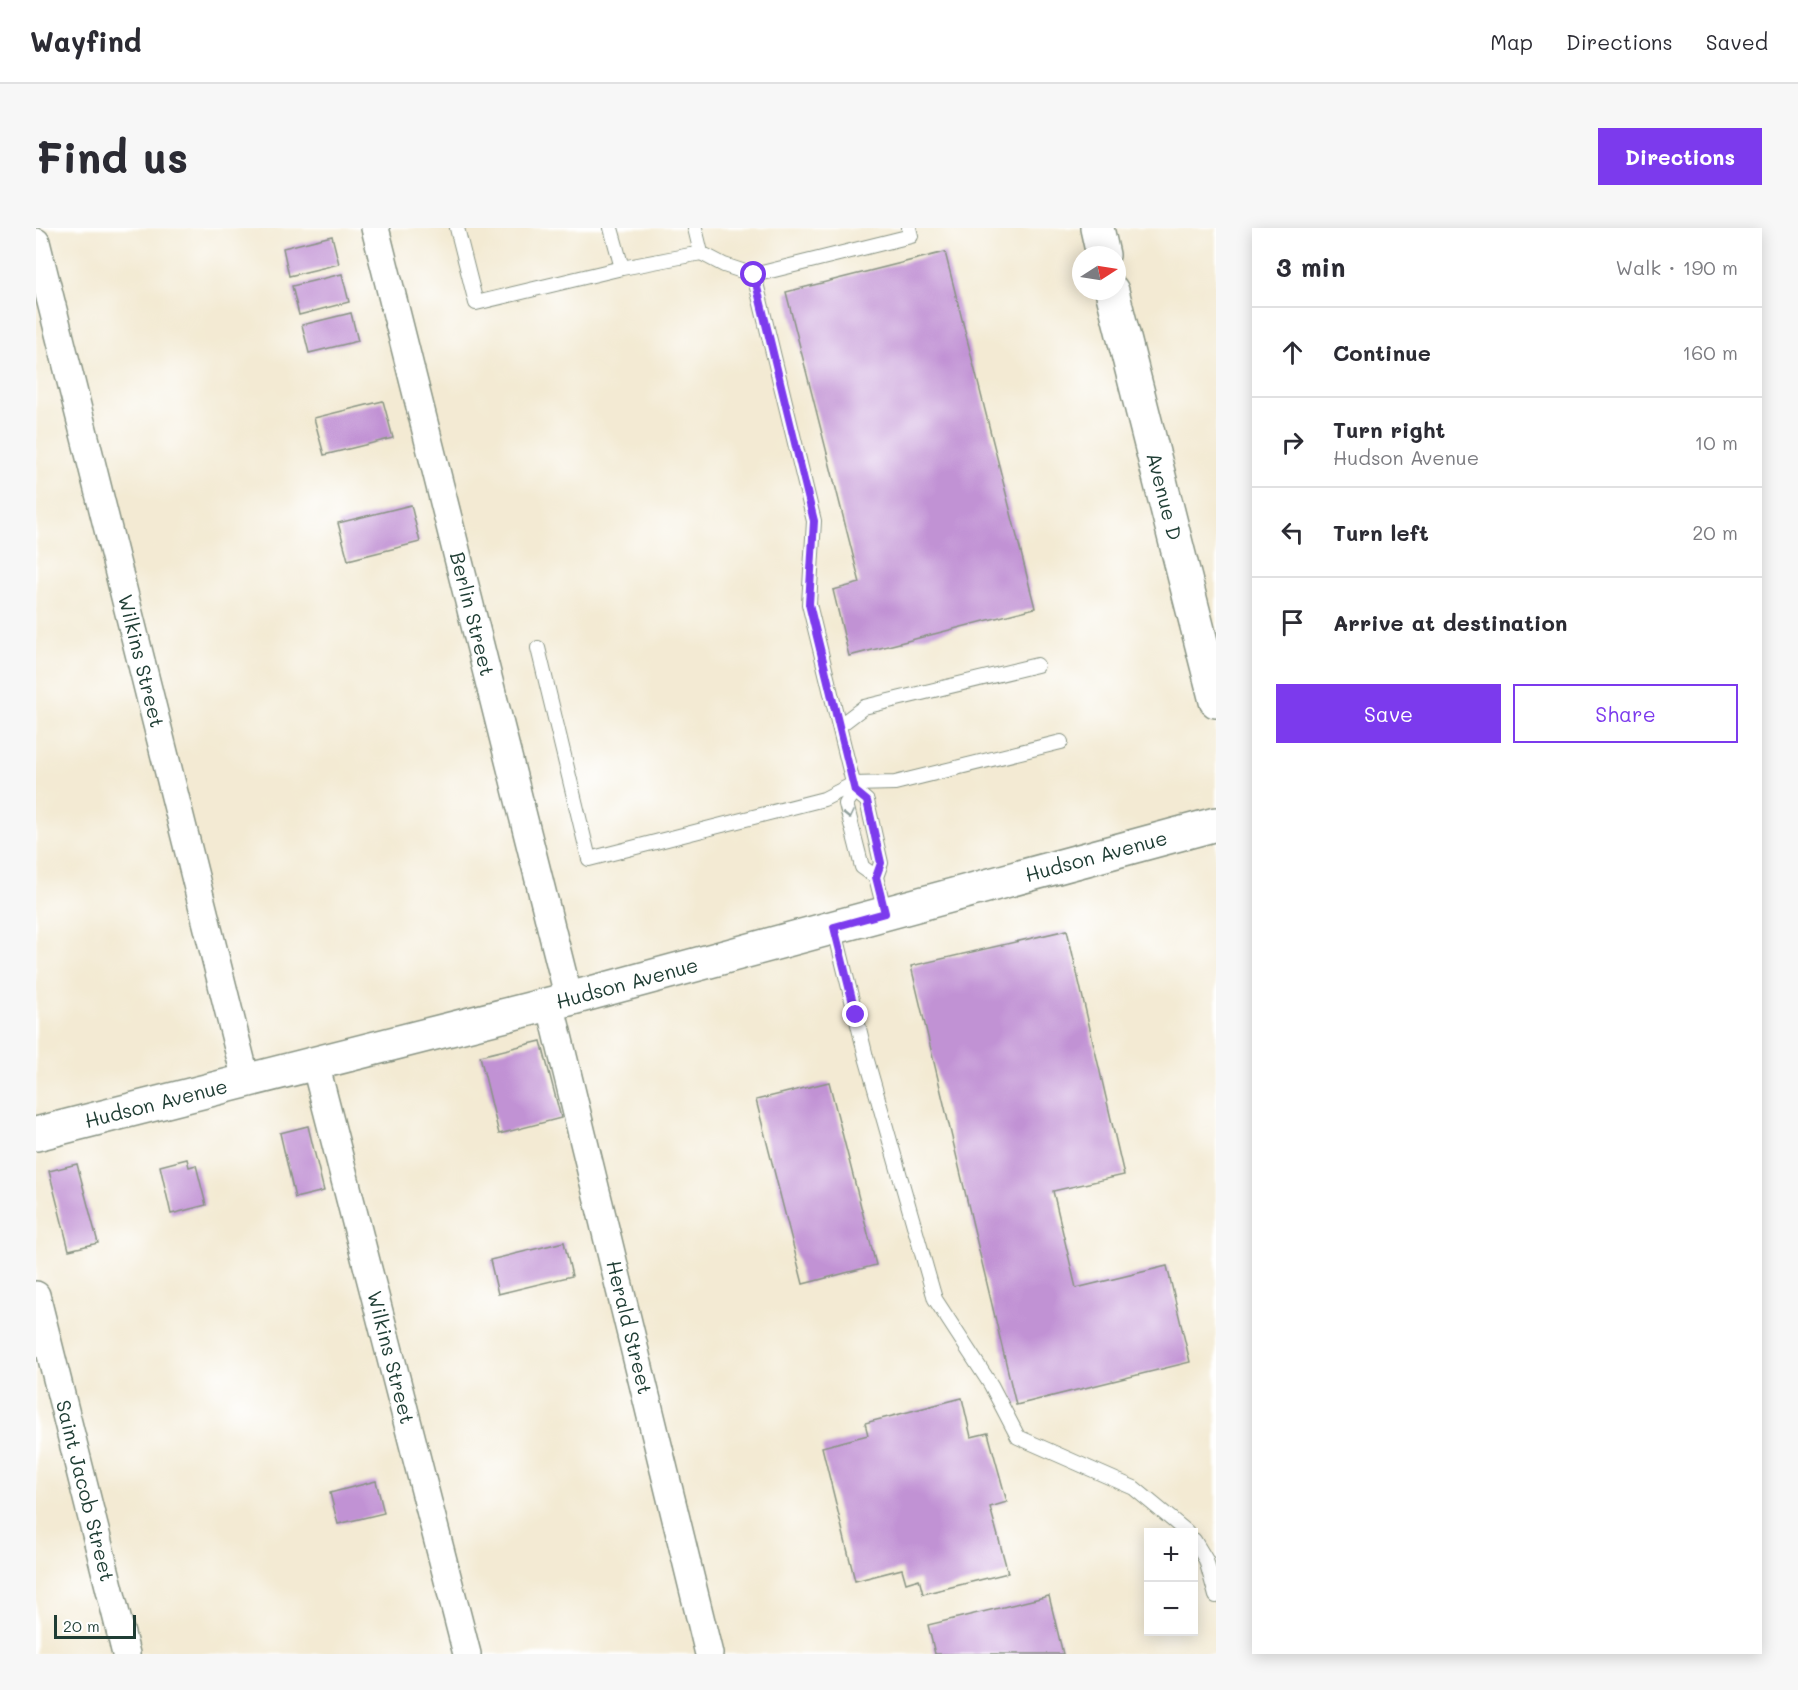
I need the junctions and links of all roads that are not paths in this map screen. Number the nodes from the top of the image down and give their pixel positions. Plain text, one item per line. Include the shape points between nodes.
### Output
1 (375, 228) edge
2 (457, 228) edge
3 (611, 228) edge
4 (695, 228) edge
5 (909, 228) edge
6 (1096, 228) edge
7 (36, 242) edge
8 (1101, 246) edge
9 (701, 253) junction
10 (622, 268) junction
11 (754, 275) junction
12 (1114, 300) edge
13 (538, 648) dead end
14 (1037, 665) dead end
15 (1216, 701) edge
16 (839, 726) junction
17 (1061, 742) dead end
18 (854, 787) junction
19 (1216, 824) edge
20 (876, 877) junction
21 (885, 913) junction
22 (834, 927) junction
23 (559, 1001) junction
24 (315, 1063) junction
25 (246, 1080) junction
26 (36, 1134) edge
27 (36, 1295) edge
28 (1181, 1528) edge
29 (1198, 1547) edge
30 (1216, 1596) edge
31 (126, 1654) edge
32 (467, 1654) edge
33 (710, 1654) edge

1 - 23 street, Berlin Street
2 - 10 lane via 476,303
3 - 10 lane
4 - 9 lane
5 - 11 lane via 911,236
6 - 8 main road
7 - 25 street, Wilkins Street
9 - 10 lane
9 - 11 lane
11 - 16 lane via 814,521 809,604
12 - 15 main road, Avenue D
13 - 18 lane via 589,859 824,799
14 - 16 lane via 864,707
16 - 18 lane
17 - 18 lane via 895,783
18 - 20 lane via 867,801 881,863
18 -> 20 lane via 846,804 862,867
19 - 21 main road, Hudson Avenue
20 - 21 lane
21 - 22 main road, Hudson Avenue
22 - 23 main road, Hudson Avenue
22 - 28 lane via 934,1299 991,1385 1018,1437 1134,1488
23 - 24 main road, Hudson Avenue
23 - 33 street, Herald Street
24 - 25 main road, Hudson Avenue
24 - 32 street, Wilkins Street
25 - 26 main road, Hudson Avenue
27 - 31 street, Saint Jacob Street
29 - 30 lane

